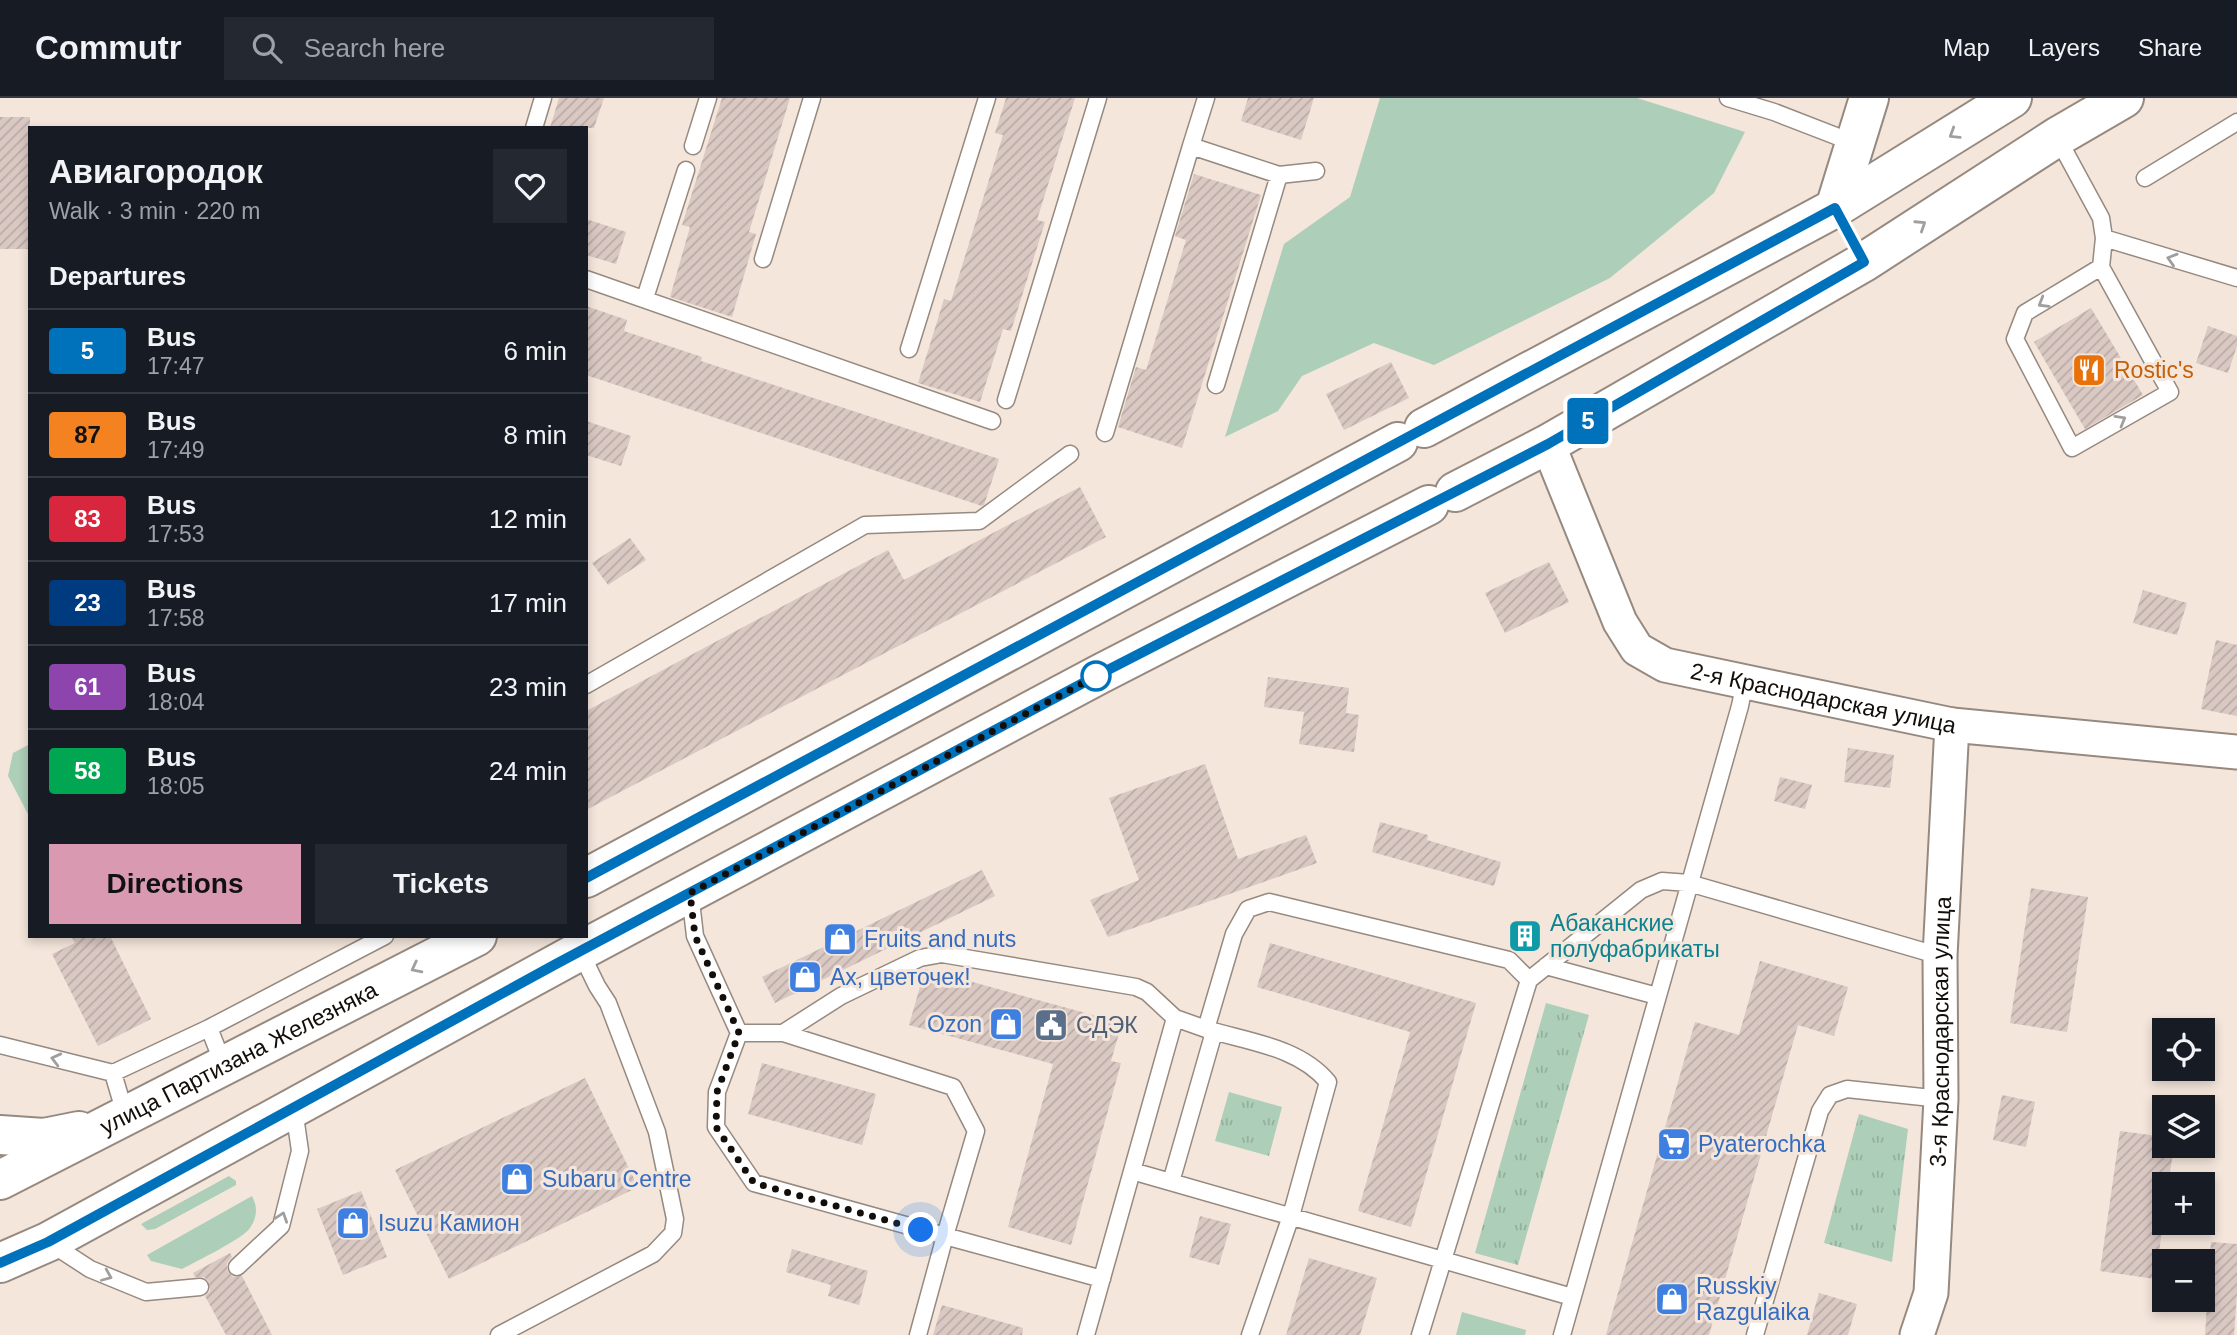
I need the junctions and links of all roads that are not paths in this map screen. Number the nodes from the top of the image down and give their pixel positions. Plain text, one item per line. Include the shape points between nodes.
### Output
1 (543, 98) edge
2 (708, 98) edge
3 (812, 98) edge
4 (987, 98) edge
5 (1098, 98) edge
6 (1206, 98) edge
7 (1728, 98) edge
8 (1869, 98) edge
9 (2012, 98) edge
10 (2124, 98) edge
11 (1776, 105) edge
12 (2237, 122) edge
13 (535, 126) edge
14 (2057, 137) junction
15 (1854, 143) junction
16 (693, 146) dead end
17 (1191, 146) junction
18 (685, 170) dead end
19 (1316, 171) dead end
20 (1279, 175) junction
21 (2145, 178) dead end
22 (1835, 208) junction
23 (2104, 238) junction
24 (763, 259) dead end
25 (1864, 262) junction
26 (2101, 267) junction
27 (2237, 278) edge
28 (588, 280) edge
29 (645, 298) junction
30 (909, 349) dead end
31 (1216, 385) dead end
32 (1006, 400) dead end
33 (992, 421) dead end
34 (1105, 433) dead end
35 (1548, 444) junction
36 (1070, 454) dead end
37 (1745, 681) junction
38 (588, 684) edge
39 (1952, 725) junction
40 (2237, 752) edge
41 (588, 877) edge
42 (1689, 883) junction
43 (690, 893) junction
44 (381, 938) edge
45 (473, 938) edge
46 (580, 951) junction
47 (1940, 956) junction
48 (1546, 966) junction
49 (1529, 980) junction
50 (1657, 996) junction
51 (1175, 1018) junction
52 (209, 1028) junction
53 (1210, 1031) junction
54 (739, 1033) junction
55 (783, 1033) junction
56 (0, 1045) edge
57 (224, 1066) junction
58 (113, 1073) junction
59 (1941, 1099) junction
60 (294, 1106) junction
61 (119, 1121) junction
62 (0, 1135) edge
63 (1132, 1171) junction
64 (0, 1180) edge
65 (1171, 1182) junction
66 (1291, 1216) junction
67 (945, 1236) junction
68 (48, 1242) junction
69 (1443, 1260) junction
70 (0, 1262) edge
71 (237, 1267) dead end
72 (1102, 1279) junction
73 (200, 1286) dead end
74 (1572, 1297) junction
75 (499, 1335) edge
76 (918, 1335) edge
77 (1086, 1335) edge
78 (1251, 1335) edge
79 (1420, 1335) edge
80 (1562, 1335) edge
81 (1755, 1335) edge
82 (1917, 1335) edge

1 - 13 lane
2 - 16 lane
3 - 24 lane
4 - 30 lane
5 - 32 lane
6 - 17 lane
7 - 11 lane
8 - 15 main road
9 -> 22 main road
10 - 14 main road
11 - 15 lane
12 - 21 lane
14 - 23 lane via 2101,218
25 -> 14 main road
15 - 22 main road
17 - 20 lane
17 - 34 lane
18 - 29 lane
19 - 20 lane
20 - 31 lane
22 - 25 main road
22 - 41 main road
23 - 26 lane
27 -> 23 lane
25 - 35 main road
26 -> 26 lane via 2025,313 2015,339 2072,448 2170,392
28 - 29 lane
29 - 33 lane
35 - 37 street, 2-я Краснодарская улица via 1620,622 1637,649 1665,665
35 - 43 main road via 1100,674
36 - 38 lane via 979,521 864,526
37 - 39 street, 2-я Краснодарская улица
37 - 42 lane
39 - 40 street, 2-я Краснодарская улица
39 - 47 street, 3-я Краснодарская улица
42 - 47 lane
42 - 48 lane via 1662,881 1641,890
42 - 50 lane
43 - 46 main road
43 - 54 lane via 695,936
44 - 52 lane
45 -> 57 main road, улица Партизана Железняка
46 - 60 main road
46 - 75 lane via 608,1003 657,1132 675,1219 673,1233 653,1254
47 - 59 street, 3-я Краснодарская улица
48 - 49 lane
48 - 50 lane
49 - 53 lane via 1509,960 1269,902 1248,909 1234,934
49 - 69 lane
50 - 74 lane
51 - 53 lane
51 - 55 lane via 1136,987 942,954 920,958 841,996
51 - 63 lane
52 - 57 lane
52 - 58 lane
53 - 65 lane
53 - 66 lane via 1295,1054 1317,1068 1328,1082
54 - 55 lane
54 - 67 lane via 717,1092 716,1127 754,1183
55 - 67 lane via 953,1087 976,1131
58 -> 56 lane
57 - 61 main road, улица Партизана Железняка
58 - 61 lane
59 - 81 lane via 1847,1089 1830,1095 1820,1111
59 - 82 street, 3-я Краснодарская улица via 1931,1293
60 - 68 main road
71 -> 60 lane via 281,1226 300,1151
61 - 62 main road via 44,1138
61 - 64 main road, улица Партизана Железняка
63 - 65 lane
63 - 72 lane
65 - 66 lane
66 - 69 lane
66 - 78 lane
67 - 72 lane
67 - 76 lane
68 - 70 main road
68 -> 73 lane via 90,1269 146,1292
69 - 74 lane
69 - 79 lane
72 - 77 lane
74 - 80 lane

